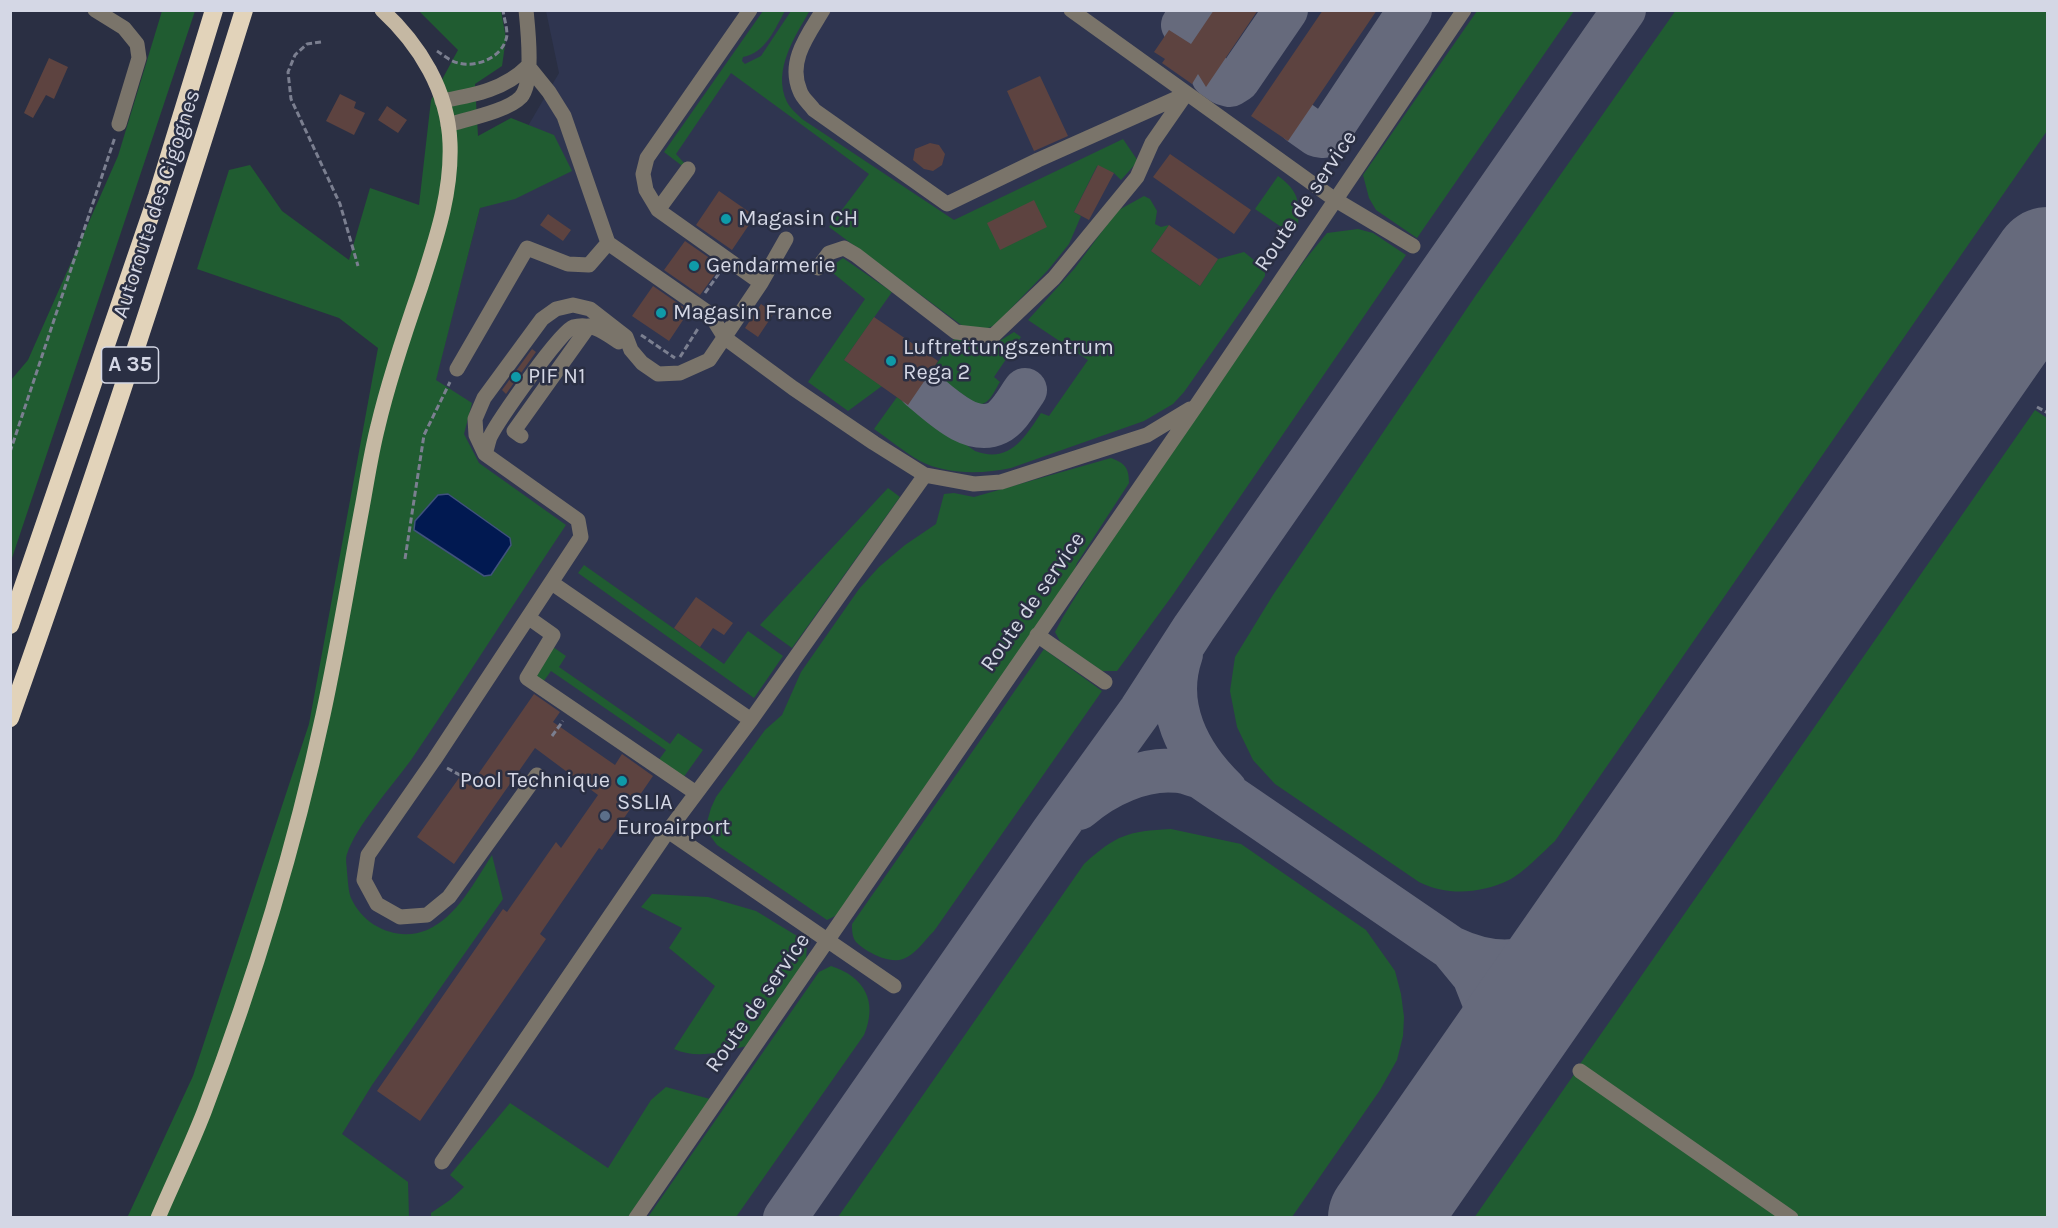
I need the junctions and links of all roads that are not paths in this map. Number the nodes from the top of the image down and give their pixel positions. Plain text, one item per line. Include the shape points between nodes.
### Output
1 (95, 10) edge
2 (214, 10) edge
3 (244, 10) edge
4 (382, 10) edge
5 (526, 10) edge
6 (750, 10) edge
7 (823, 10) edge
8 (1071, 10) edge
9 (1464, 10) edge
10 (528, 66) junction
11 (1186, 94) junction
12 (442, 101) junction
13 (119, 124) road end
14 (448, 125) junction
15 (688, 169) dead end
16 (1334, 199) junction
17 (658, 210) junction
18 (786, 239) dead end
19 (608, 243) junction
20 (1413, 246) dead end
21 (818, 268) dead end
22 (761, 283) junction
23 (589, 326) junction
24 (725, 338) junction
25 (631, 350) junction
26 (457, 369) road end
27 (1196, 406) junction
28 (521, 436) dead end
29 (485, 454) junction
30 (926, 475) junction
31 (552, 582) junction
32 (529, 618) junction
33 (10, 625) edge
34 (1037, 635) junction
35 (1105, 682) dead end
36 (10, 717) edge
37 (751, 720) junction
38 (537, 775) dead end
39 (696, 793) junction
40 (669, 831) junction
41 (828, 942) junction
42 (894, 986) dead end
43 (1580, 1071) dead end
44 (442, 1162) dead end
45 (158, 1218) edge
46 (636, 1218) edge
47 (1791, 1218) edge

1 - 13 street via 124,28 137,44 139,58
2 - 33 highway, Autoroute des Cigognes / A 35 via 157,196
3 - 36 highway, Autoroute des Cigognes / A 35 via 67,558
4 - 12 main road via 403,29 424,59
5 - 10 street
6 - 17 street via 647,158 643,174 646,190
7 - 11 street via 800,47 795,67 800,91 814,110 946,204
8 - 11 street
9 - 16 street, Route de service
10 - 12 street via 487,92
10 - 14 street via 522,96
10 - 19 street via 564,116
11 - 16 street
11 - 21 street via 1152,143 1137,177 1054,278 993,336 956,332 844,248 829,253
12 - 14 main road
14 - 45 main road via 447,192 438,233 377,427 323,716 293,837 261,953 203,1115
15 - 17 street
16 - 20 street
16 - 27 street, Route de service
17 - 22 street
18 - 22 street
19 - 24 street via 700,300
19 - 26 street via 589,265 568,264 527,248
22 - 24 street
23 - 25 street
23 - 28 street via 543,396 514,431
23 - 29 street via 570,327 551,348 490,437
24 - 25 street via 709,360 680,373 658,374
24 - 30 street via 834,416
25 - 29 street via 626,337 590,309 573,305 556,309 542,319 484,398 475,419 476,435
27 - 30 street via 1147,435 1001,482 974,484
27 - 34 street, Route de service
29 - 31 street via 578,520 581,537
30 - 37 street
31 - 32 street
31 - 37 street
32 - 38 street via 368,855 364,880 377,904 400,917 427,915 449,897
32 - 39 street via 553,635 526,678
34 - 35 street
34 - 41 street, Route de service
37 - 39 street
39 - 40 street
40 - 41 street
40 - 44 street
41 - 42 street
41 - 46 street, Route de service
43 - 47 street

